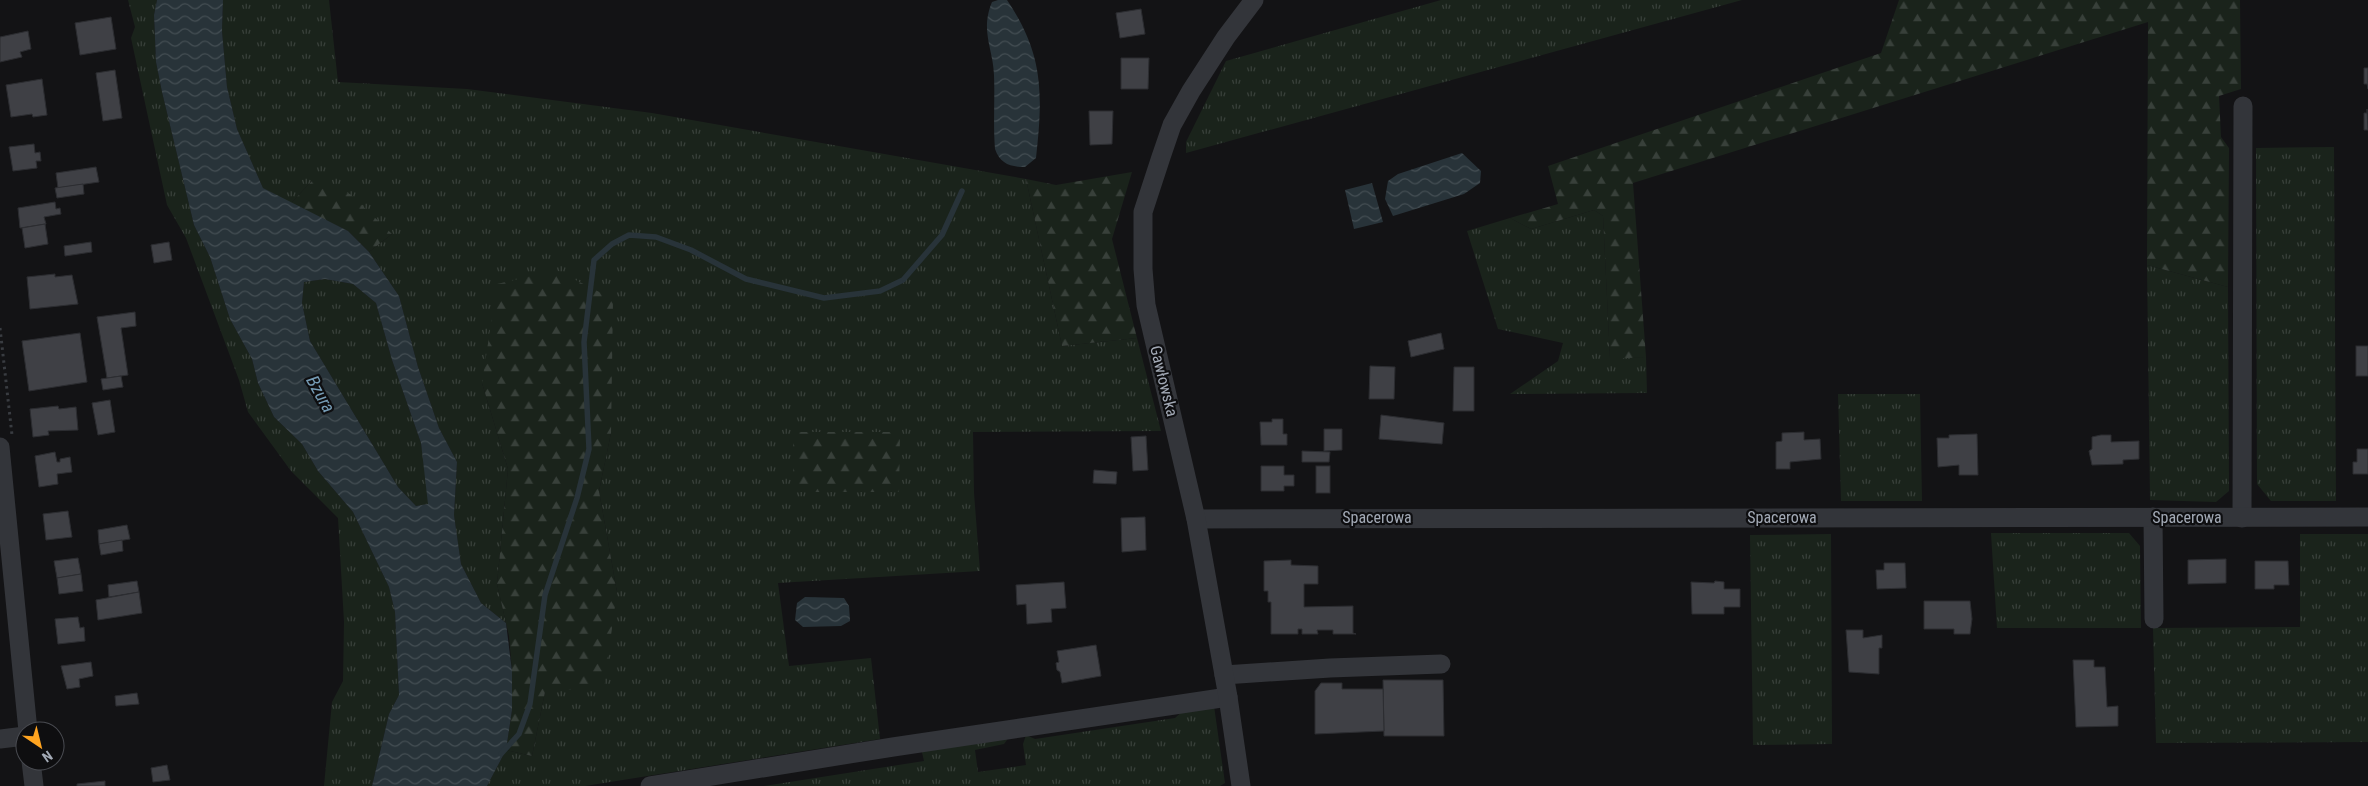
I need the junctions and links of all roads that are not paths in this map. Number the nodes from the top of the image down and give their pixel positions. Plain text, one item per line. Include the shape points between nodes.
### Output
1 (1254, 0) edge
2 (2242, 106) dead end
3 (0, 447) edge
4 (2153, 517) junction
5 (2368, 517) edge
6 (2242, 518) junction
7 (1196, 519) junction
8 (2154, 619) dead end
9 (1441, 664) dead end
10 (1224, 675) junction
11 (1228, 697) junction
12 (27, 721) edge
13 (15, 737) edge
14 (0, 738) edge
15 (33, 771) edge
16 (34, 786) edge
17 (650, 786) edge
18 (1241, 786) edge

1 - 7 street, Gawłowska via 1226,36 1172,125 1143,212 1146,305
2 - 6 street
3 - 12 street
4 - 6 street, Spacerowa
4 - 7 street, Spacerowa
4 - 8 street
5 - 6 street, Spacerowa
7 - 10 street, Gawłowska
9 - 10 street
10 - 11 street, Gawłowska
11 - 17 street
11 - 18 street, Gawłowska
13 - 14 street
15 - 16 street

